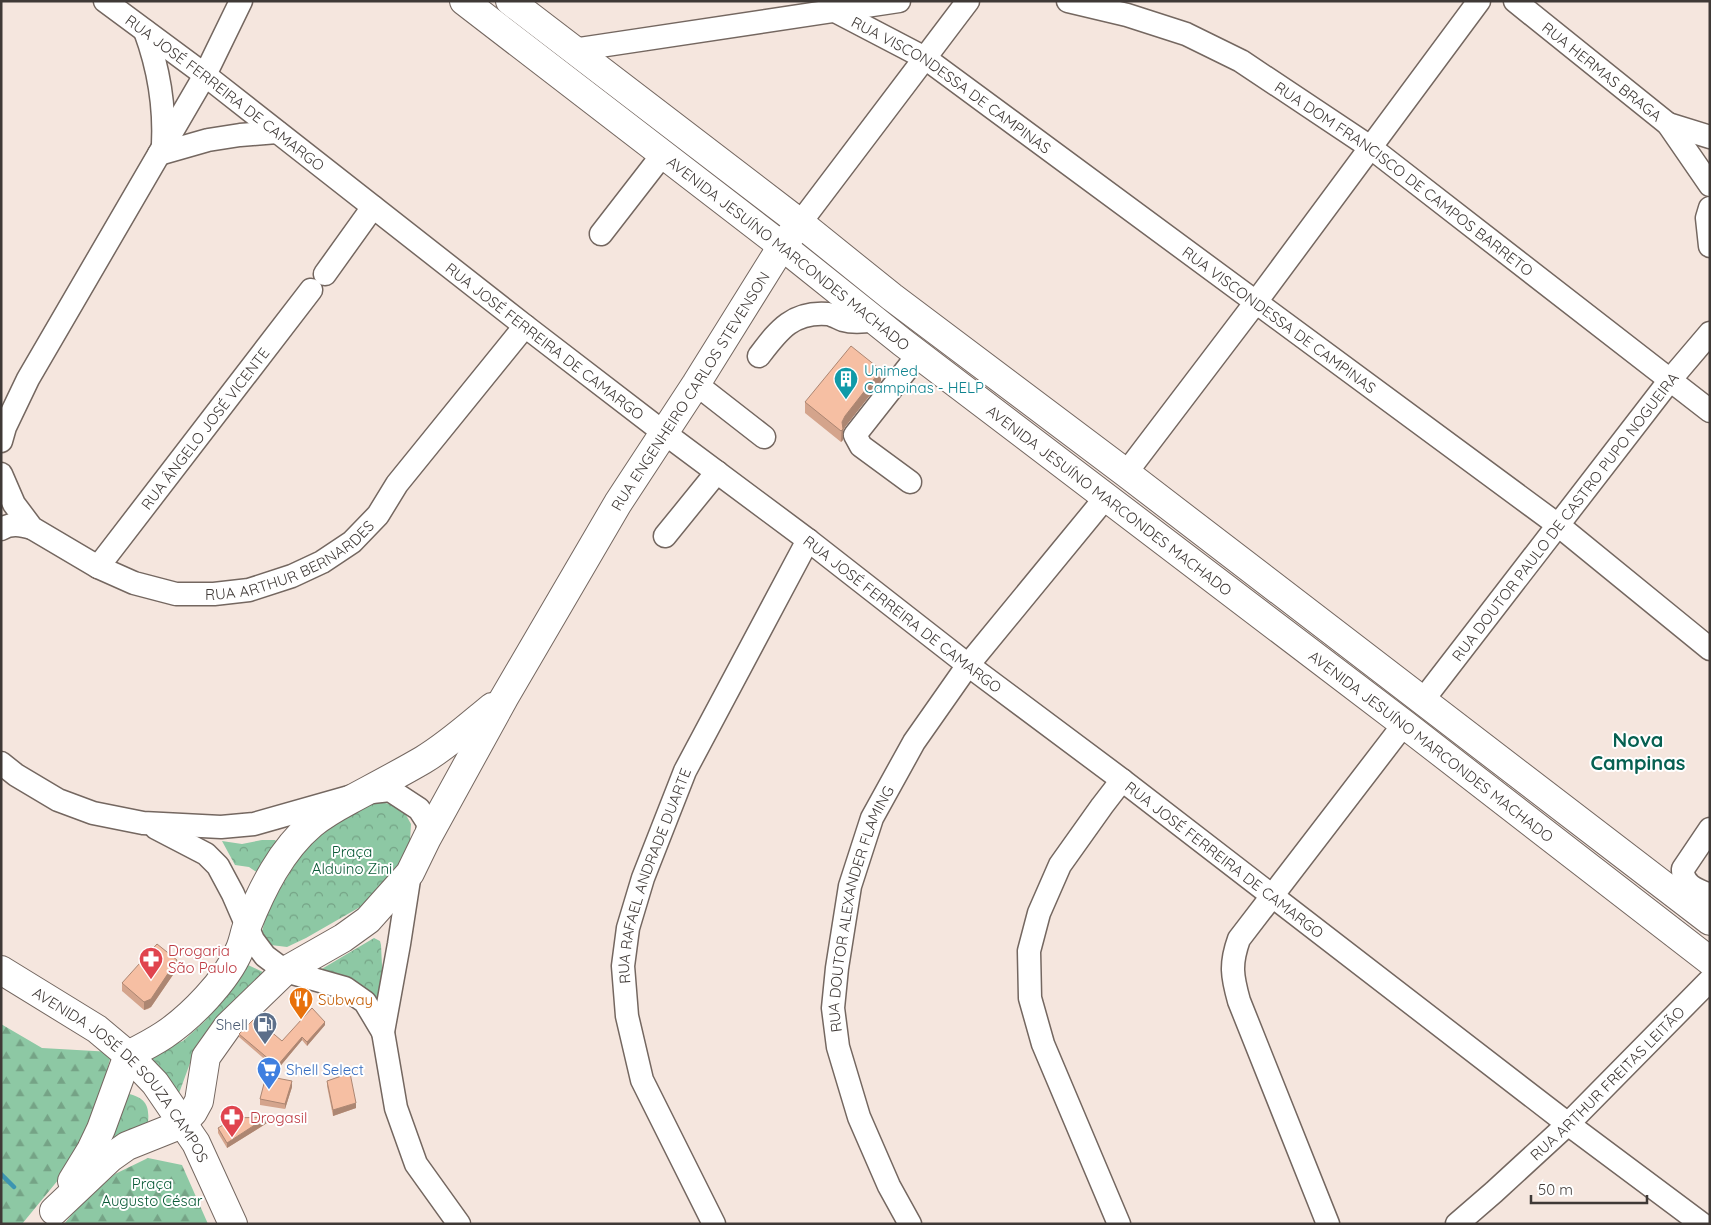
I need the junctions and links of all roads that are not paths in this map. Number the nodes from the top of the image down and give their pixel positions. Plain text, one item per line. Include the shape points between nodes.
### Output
1 (105, 1) edge
2 (241, 1) edge
3 (464, 1) edge
4 (510, 1) edge
5 (899, 1) edge
6 (968, 1) edge
7 (1068, 1) edge
8 (1480, 1) edge
9 (1515, 1) edge
10 (835, 11) junction
11 (133, 17) edge
12 (630, 41) junction
13 (573, 50) junction
14 (925, 58) junction
15 (205, 75) junction
16 (621, 86) junction
17 (604, 109) junction
18 (1668, 124) junction
19 (277, 132) junction
20 (1710, 137) edge
21 (698, 145) junction
22 (1370, 147) junction
23 (161, 150) junction
24 (672, 161) junction
25 (1710, 186) edge
26 (373, 207) junction
27 (1710, 208) edge
28 (800, 223) junction
29 (602, 234) dead end
30 (782, 246) junction
31 (1710, 246) edge
32 (892, 297) junction
33 (1256, 302) junction
34 (874, 320) junction
35 (525, 326) junction
36 (1709, 330) edge
37 (918, 355) junction
38 (759, 356) dead end
39 (979, 362) junction
40 (1670, 380) junction
41 (696, 384) junction
42 (960, 387) junction
43 (1710, 410) edge
44 (663, 432) junction
45 (764, 437) dead end
46 (1, 441) edge
47 (717, 472) junction
48 (1126, 473) junction
49 (1, 474) edge
50 (910, 482) dead end
51 (1106, 497) junction
52 (1558, 525) junction
53 (32, 528) junction
54 (1, 529) edge
55 (664, 536) dead end
56 (808, 540) junction
57 (1232, 554) junction
58 (98, 568) junction
59 (1215, 580) junction
60 (1300, 606) junction
61 (1284, 632) junction
62 (1710, 650) edge
63 (968, 665) junction
64 (504, 698) junction
65 (1423, 700) junction
66 (1404, 724) junction
67 (1, 763) edge
68 (1122, 780) junction
69 (363, 793) junction
70 (143, 823) junction
71 (1710, 829) edge
72 (427, 838) junction
73 (1609, 842) junction
74 (1591, 867) junction
75 (410, 873) junction
76 (1710, 895) edge
77 (1273, 897) junction
78 (1710, 921) edge
79 (247, 926) junction
80 (1710, 961) edge
81 (1, 970) edge
82 (286, 971) junction
83 (1710, 980) edge
84 (176, 1026) junction
85 (383, 1032) junction
86 (128, 1055) junction
87 (206, 1057) junction
88 (182, 1124) junction
89 (1568, 1124) junction
90 (48, 1217) edge
91 (461, 1220) edge
92 (1686, 1220) edge
93 (233, 1224) edge
94 (714, 1224) edge
95 (910, 1224) edge
96 (1119, 1224) edge
97 (1328, 1224) edge
98 (1457, 1224) edge

1 - 11 street, RUA JOSÉ FERREIRA DE CAMARGO
2 - 15 street
3 - 17 main road, AVENIDA JESUÍNO MARCONDES MACHADO
4 - 13 main road, AVENIDA JESUÍNO MARCONDES MACHADO
5 - 10 street
6 - 14 street, RUA ENGENHEIRO CARLOS STEVENSON
7 - 22 street, RUA DOM FRANCISCO DE CAMPOS BARRETO via 1186,34 1241,60
8 - 22 street
9 - 18 street, RUA HERMAS BRAGA
10 - 12 street
10 - 14 street, RUA VISCONDESSA DE CAMPINAS
11 - 15 street, RUA JOSÉ FERREIRA DE CAMARGO
11 - 23 street via 154,56 164,116
12 - 13 street
12 - 16 street via 613,67
13 - 16 main road, AVENIDA JESUÍNO MARCONDES MACHADO
14 - 28 street, RUA ENGENHEIRO CARLOS STEVENSON
14 - 33 street, RUA VISCONDESSA DE CAMPINAS
15 - 19 street, RUA JOSÉ FERREIRA DE CAMARGO
15 - 23 street
16 - 17 street
16 - 21 main road, AVENIDA JESUÍNO MARCONDES MACHADO
17 - 24 main road, AVENIDA JESUÍNO MARCONDES MACHADO
18 - 20 street, RUA HERMAS BRAGA
18 - 25 street, RUA HERMAS BRAGA
19 - 23 street via 240,135
19 - 26 street, RUA JOSÉ FERREIRA DE CAMARGO
21 - 24 main road
21 - 28 main road, AVENIDA JESUÍNO MARCONDES MACHADO
22 - 33 street
22 - 40 street, RUA DOM FRANCISCO DE CAMPOS BARRETO
23 - 46 street via 28,379 4,427
24 - 29 street
24 - 30 main road, AVENIDA JESUÍNO MARCONDES MACHADO
26 - 35 street, RUA JOSÉ FERREIRA DE CAMARGO
26 - 58 street, RUA ÂNGELO JOSÉ VICENTE
27 - 31 street via 1707,218
28 - 30 main road, RUA ENGENHEIRO CARLOS STEVENSON
28 - 32 main road, AVENIDA JESUÍNO MARCONDES MACHADO
30 - 34 main road, AVENIDA JESUÍNO MARCONDES MACHADO
30 - 41 main road, RUA ENGENHEIRO CARLOS STEVENSON
32 - 34 main road
32 - 39 main road, AVENIDA JESUÍNO MARCONDES MACHADO
33 - 48 street
33 - 52 street, RUA VISCONDESSA DE CAMPINAS
34 - 37 main road, AVENIDA JESUÍNO MARCONDES MACHADO
34 - 38 street via 845,321 829,314 805,316 779,330
35 - 44 street, RUA JOSÉ FERREIRA DE CAMARGO
35 - 58 street, RUA ARTHUR BERNARDES via 397,484 378,516 352,542 322,562 249,590 214,594 176,594
36 - 40 street, RUA DOUTOR PAULO DE CASTRO PUPO NOGUEIRA
37 - 42 main road, AVENIDA JESUÍNO MARCONDES MACHADO
37 - 50 street via 855,435 861,446
39 - 42 main road
39 - 48 main road, AVENIDA JESUÍNO MARCONDES MACHADO
40 - 43 street, RUA DOM FRANCISCO DE CAMPOS BARRETO
40 - 52 street, RUA DOUTOR PAULO DE CASTRO PUPO NOGUEIRA
41 - 44 main road, RUA ENGENHEIRO CARLOS STEVENSON
41 - 45 street
42 - 51 main road, AVENIDA JESUÍNO MARCONDES MACHADO
44 - 47 street, RUA JOSÉ FERREIRA DE CAMARGO
44 - 64 main road, RUA ENGENHEIRO CARLOS STEVENSON
47 - 55 street
47 - 56 street, RUA JOSÉ FERREIRA DE CAMARGO
48 - 57 main road, AVENIDA JESUÍNO MARCONDES MACHADO
49 - 53 street, RUA ARTHUR BERNARDES via 14,504
51 - 59 main road, AVENIDA JESUÍNO MARCONDES MACHADO
51 - 63 street, RUA DOUTOR ALEXANDER FLAMING
52 - 62 street, RUA VISCONDESSA DE CAMPINAS
52 - 65 street, RUA DOUTOR PAULO DE CASTRO PUPO NOGUEIRA
53 - 54 street via 17,524
53 - 58 street, RUA ARTHUR BERNARDES
56 - 63 street, RUA JOSÉ FERREIRA DE CAMARGO
56 - 94 street, RUA RAFAEL ANDRADE DUARTE via 685,771 643,878 628,928 623,966 627,1016 642,1080
57 - 59 main road
57 - 60 main road, AVENIDA JESUÍNO MARCONDES MACHADO
59 - 61 main road, AVENIDA JESUÍNO MARCONDES MACHADO
60 - 61 main road
60 - 65 main road, AVENIDA JESUÍNO MARCONDES MACHADO
61 - 66 main road, AVENIDA JESUÍNO MARCONDES MACHADO
63 - 68 street, RUA JOSÉ FERREIRA DE CAMARGO
63 - 95 street, RUA DOUTOR ALEXANDER FLAMING via 914,742 872,818 850,886 836,976 833,1008 838,1047 859,1117 889,1186
64 - 69 main road, RUA ENGENHEIRO CARLOS STEVENSON via 426,758
64 - 72 main road, RUA ENGENHEIRO CARLOS STEVENSON
65 - 73 main road, AVENIDA JESUÍNO MARCONDES MACHADO
66 - 74 main road, AVENIDA JESUÍNO MARCONDES MACHADO
66 - 77 street
67 - 70 street via 58,800
68 - 77 street, RUA JOSÉ FERREIRA DE CAMARGO
68 - 96 street via 1060,865 1039,913 1029,951 1030,998 1043,1044
69 - 70 street via 254,824 221,827
69 - 72 street via 390,790 410,802 428,823
69 - 79 main road, RUA ENGENHEIRO CARLOS STEVENSON via 312,824 297,840 266,884
70 - 79 street via 206,854 218,866
71 - 76 street via 1683,869 1682,877 1685,882
72 - 75 main road, RUA ENGENHEIRO CARLOS STEVENSON
73 - 74 main road
73 - 78 main road, AVENIDA JESUÍNO MARCONDES MACHADO
74 - 80 main road, AVENIDA JESUÍNO MARCONDES MACHADO
75 - 82 main road, RUA ENGENHEIRO CARLOS STEVENSON via 368,920
75 - 85 street
77 - 89 street, RUA JOSÉ FERREIRA DE CAMARGO
77 - 97 street via 1239,940 1232,957 1233,981
79 - 82 street via 257,947
79 - 84 main road via 230,967
81 - 86 main road, AVENIDA JOSÉ DE SOUZA CAMPOS via 96,1029
82 - 85 street via 345,988 365,1002
82 - 87 main road via 228,1026
83 - 89 street, RUA ARTHUR FREITAS LEITÃO
84 - 86 main road
84 - 87 main road via 188,1043
85 - 91 street via 396,1108 416,1164
86 - 88 main road, AVENIDA JOSÉ DE SOUZA CAMPOS via 155,1083
86 - 90 main road via 92,1150
87 - 88 main road via 199,1101
88 - 90 main road via 127,1146
88 - 93 main road, AVENIDA JOSÉ DE SOUZA CAMPOS via 196,1143
89 - 92 street, RUA JOSÉ FERREIRA DE CAMARGO
89 - 98 street, RUA ARTHUR FREITAS LEITÃO

